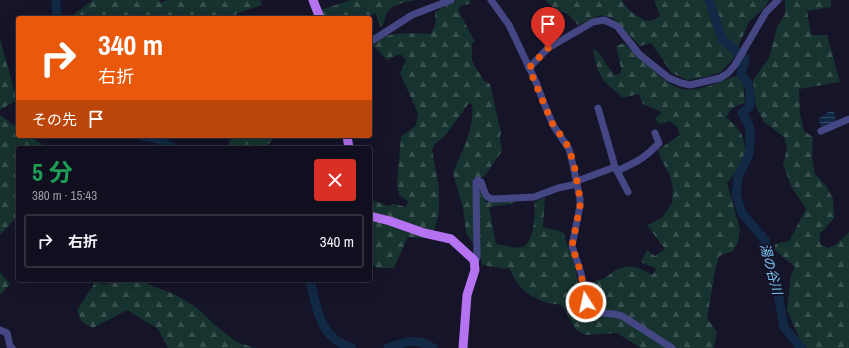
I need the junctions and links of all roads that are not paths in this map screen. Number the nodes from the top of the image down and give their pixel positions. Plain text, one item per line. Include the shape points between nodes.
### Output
1 (313, 0) edge
2 (451, 0) edge
3 (491, 0) edge
4 (778, 0) edge
5 (319, 16) edge
6 (372, 41) edge
7 (529, 68) junction
8 (598, 108) dead end
9 (849, 119) edge
10 (821, 131) dead end
11 (655, 133) dead end
12 (616, 169) junction
13 (577, 183) junction
14 (628, 192) dead end
15 (372, 217) edge
16 (475, 264) junction
17 (0, 330) edge
18 (12, 348) edge
19 (463, 348) edge
20 (672, 348) edge

1 - 5 main road
2 - 6 street via 412,15
3 - 7 street via 509,25
4 - 7 street via 766,12 739,60 720,78 690,85 680,84 650,64 617,26 604,20 593,22 548,48
7 - 13 street via 553,125 569,149
8 - 12 street
9 - 10 street
11 - 12 street via 659,143 652,150 640,160
12 - 13 street
12 - 14 street
13 - 16 street via 534,197 492,199 485,195 478,180 475,187
13 - 20 street via 580,206 572,246 589,309 622,316
15 - 16 main road via 452,239
16 - 19 main road via 467,295
17 - 18 street via 7,333

